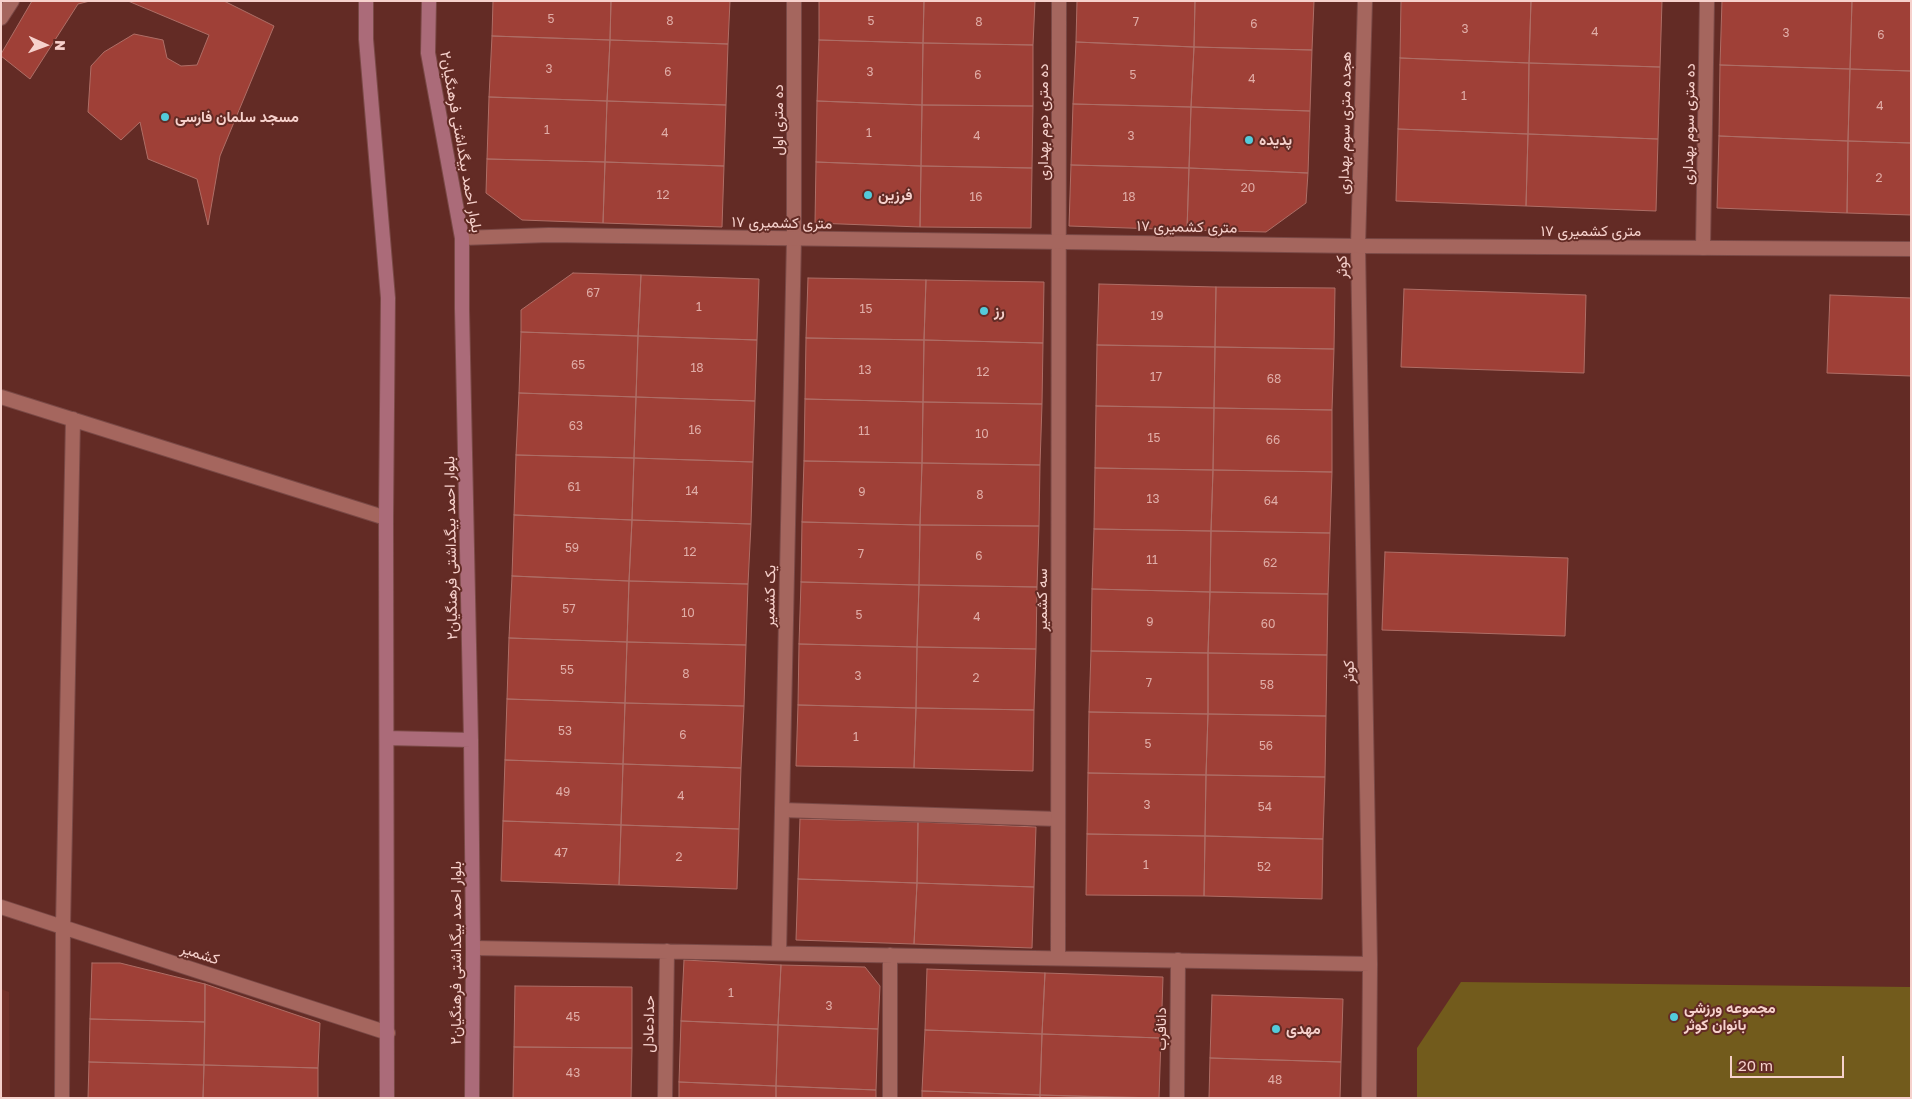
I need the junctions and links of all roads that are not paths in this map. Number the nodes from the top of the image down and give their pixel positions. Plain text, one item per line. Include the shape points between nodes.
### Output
1 (12, 1) edge
2 (366, 1) edge
3 (429, 1) edge
4 (794, 1) edge
5 (1059, 1) edge
6 (1365, 1) edge
7 (1708, 1) edge
8 (1, 18) edge
9 (462, 238) junction
10 (794, 239) junction
11 (1059, 242) junction
12 (1358, 246) junction
13 (1703, 248) junction
14 (1911, 249) edge
15 (1, 397) edge
16 (73, 419) junction
17 (386, 518) junction
18 (387, 738) junction
19 (471, 740) junction
20 (782, 810) junction
21 (1058, 819) junction
22 (1, 907) edge
23 (63, 927) junction
24 (473, 948) junction
25 (667, 951) junction
26 (779, 953) junction
27 (890, 955) junction
28 (1058, 958) junction
29 (1178, 960) junction
30 (1370, 964) junction
31 (388, 1033) junction
32 (62, 1098) edge
33 (387, 1098) edge
34 (472, 1098) edge
35 (664, 1098) edge
36 (890, 1098) edge
37 (1177, 1098) edge
38 (1369, 1098) edge

1 - 8 street
2 - 17 main road via 366,39 388,298
3 - 9 main road, بلوار احمد بیگداشتی فرهنگیان۲ via 428,53
4 - 10 street, ده متری اول
5 - 11 street, ده متری دوم بهداری
6 - 12 street, هجده متری سوم بهداری
7 - 13 street, ده متری سوم بهداری
9 - 10 street, ۱۷ متری کشمیری via 549,235
9 - 19 main road, بلوار احمد بیگداشتی فرهنگیان۲
10 - 11 street, ۱۷ متری کشمیری
10 - 20 street, یک کشمیر
11 - 12 street, ۱۷ متری کشمیری
11 - 21 street, سه کشمیر
12 - 13 street, ۱۷ متری کشمیری
12 - 30 street, کوثر
13 - 14 street, ۱۷ متری کشمیری
15 - 16 street
16 - 17 street
16 - 23 street
17 - 18 main road
18 - 19 main road
18 - 31 main road
19 - 24 main road, بلوار احمد بیگداشتی فرهنگیان۲
20 - 21 street
20 - 26 street, یک کشمیر
21 - 28 street, سه کشمیر
22 - 23 street, کشمیر
23 - 31 street, کشمیر
23 - 32 street
24 - 25 street
24 - 34 main road, بلوار احمد بیگداشتی فرهنگیان۲
25 - 26 street
25 - 35 street, حدادعادل
26 - 27 street
27 - 28 street
27 - 36 street
28 - 29 street
29 - 30 street
29 - 37 street, دانافرب
30 - 38 street, کوثر
31 - 33 main road

